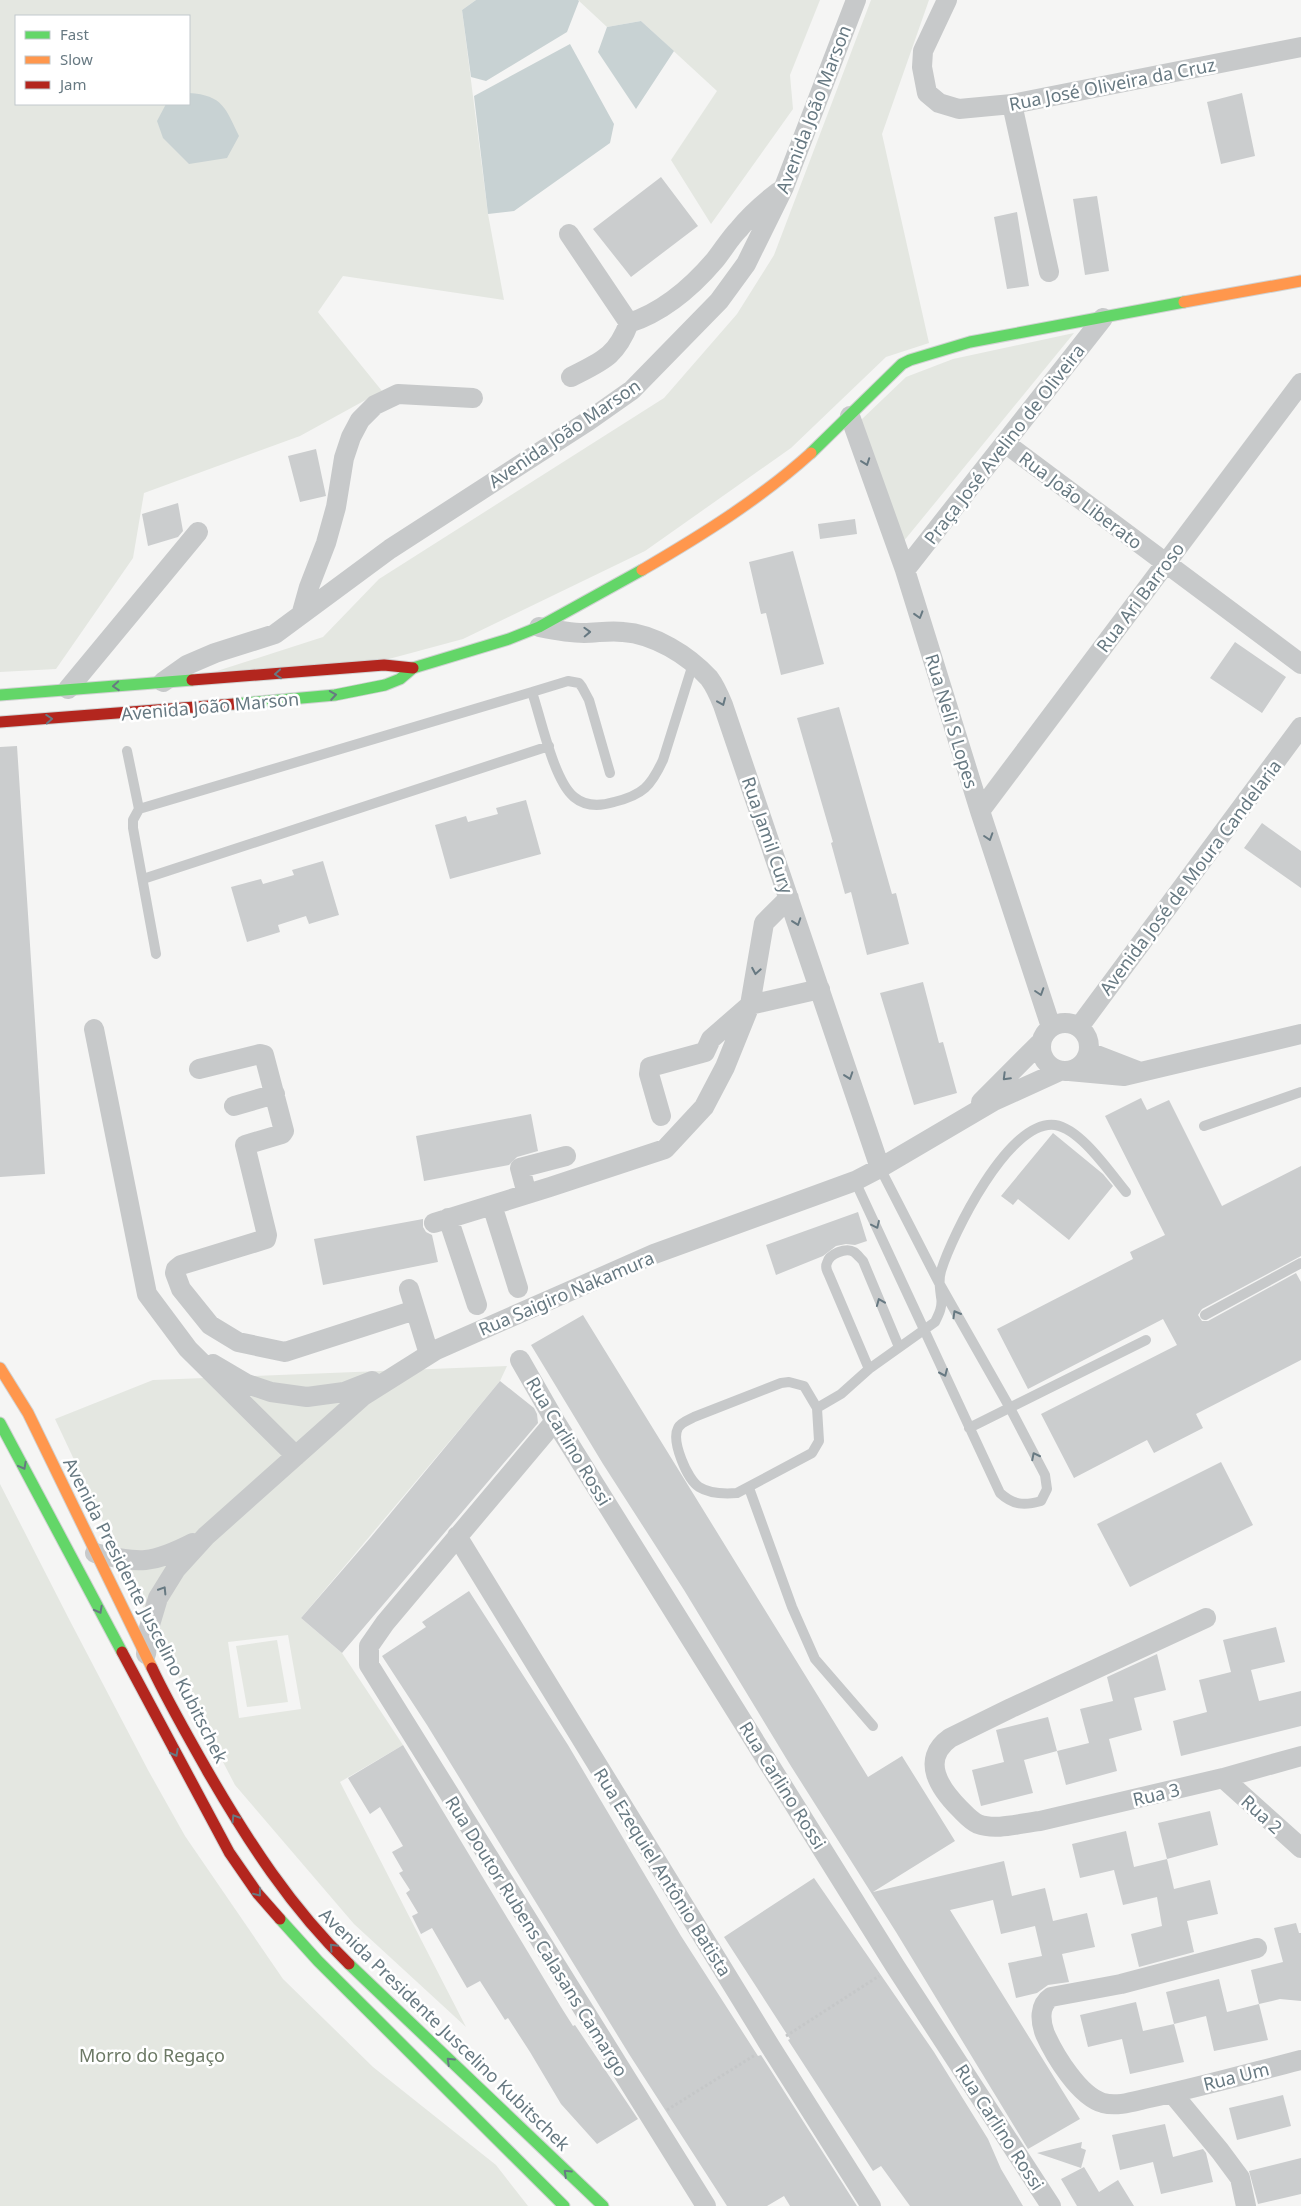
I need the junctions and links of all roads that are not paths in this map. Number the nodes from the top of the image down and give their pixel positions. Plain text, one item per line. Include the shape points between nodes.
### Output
1 (856, 0) edge
2 (947, 0) edge
3 (1301, 48) edge
4 (1012, 104) junction
5 (784, 187) junction
6 (569, 234) dead end
7 (1049, 272) dead end
8 (1301, 281) edge
9 (1103, 318) junction
10 (629, 323) junction
11 (571, 377) dead end
12 (1301, 383) edge
13 (473, 398) dead end
14 (850, 416) junction
15 (1005, 443) junction
16 (198, 532) dead end
17 (1166, 563) junction
18 (905, 570) junction
19 (302, 612) junction
20 (539, 627) junction
21 (693, 664) junction
22 (1301, 664) edge
23 (413, 668) junction
24 (161, 684) junction
25 (68, 689) junction
26 (532, 692) junction
27 (0, 695) edge
28 (0, 722) edge
29 (1301, 727) edge
30 (549, 746) junction
31 (127, 751) dead end
32 (610, 773) dead end
33 (139, 809) junction
34 (980, 811) junction
35 (143, 879) junction
36 (789, 898) junction
37 (156, 954) dead end
38 (820, 989) junction
39 (750, 1005) junction
40 (1079, 1027) junction
41 (94, 1029) dead end
42 (1046, 1034) junction
43 (1301, 1034) edge
44 (1089, 1052) junction
45 (199, 1069) dead end
46 (1065, 1071) junction
47 (1143, 1073) junction
48 (1301, 1092) edge
49 (275, 1094) junction
50 (234, 1106) dead end
51 (661, 1116) dead end
52 (967, 1116) junction
53 (1204, 1126) dead end
54 (566, 1156) dead end
55 (880, 1168) junction
56 (855, 1181) junction
57 (1126, 1192) dead end
58 (527, 1194) junction
59 (492, 1205) junction
60 (1301, 1263) edge
61 (938, 1281) junction
62 (518, 1288) dead end
63 (409, 1290) dead end
64 (477, 1306) dead end
65 (415, 1310) junction
66 (1205, 1315) dead end
67 (925, 1329) junction
68 (1146, 1340) dead end
69 (899, 1347) junction
70 (188, 1349) junction
71 (429, 1354) junction
72 (520, 1360) dead end
73 (411, 1364) junction
74 (0, 1368) edge
75 (870, 1369) junction
76 (818, 1408) junction
77 (1010, 1408) junction
78 (555, 1421) junction
79 (0, 1423) edge
80 (969, 1428) junction
81 (296, 1456) junction
82 (749, 1488) junction
83 (206, 1536) junction
84 (457, 1536) junction
85 (95, 1553) junction
86 (1206, 1618) dead end
87 (146, 1654) junction
88 (873, 1726) dead end
89 (1301, 1756) edge
90 (1223, 1778) junction
91 (1300, 1846) edge
92 (1257, 1948) dead end
93 (1301, 2060) edge
94 (1172, 2093) junction
95 (564, 2206) edge
96 (603, 2206) edge
97 (706, 2206) edge
98 (871, 2206) edge
99 (1051, 2206) edge
100 (1246, 2206) edge

1 - 5 street, Avenida João Marson
2 - 4 street, Rua José Oliveira da Cruz via 922,51 927,92 939,103 960,108
3 - 4 street, Rua José Oliveira da Cruz
4 - 7 street
5 - 10 street via 755,211 715,260 673,300 648,316
5 - 19 street, Avenida João Marson via 746,264 719,301 632,390 390,549
6 - 10 street
8 - 9 main road, Avenida João Marson
9 - 14 main road, Avenida João Marson via 930,352 902,364
9 - 15 street, Praça José Avelino de Oliveira
10 - 11 street via 613,352
12 - 17 street, Rua Ari Barroso
13 - 19 street via 398,394 375,405 360,420 344,458 336,507
14 -> 18 street, Rua Neli S Lopes
14 - 20 main road, Avenida João Marson via 787,473 730,514
15 - 17 street, Rua João Liberato
15 - 18 street, Praça José Avelino de Oliveira
16 - 25 street
17 - 22 street, Rua João Liberato
17 - 34 street, Rua Ari Barroso
18 -> 34 street, Rua Neli S Lopes
19 - 24 street, Avenida João Marson via 274,634 187,665
20 -> 21 street, Rua Jamil Cury via 562,632 636,634 667,646
20 - 23 main road, Avenida João Marson
21 - 30 lane via 663,760 652,782 640,794 593,805 574,798 560,779
21 -> 36 street, Rua Jamil Cury via 709,678 724,705
23 -> 24 main road, Avenida João Marson via 384,665
28 -> 23 main road, Avenida João Marson via 298,700 385,685 400,679
24 -> 25 main road, Avenida João Marson
25 - 27 main road, Avenida João Marson
26 - 30 lane
26 - 32 lane via 568,681 582,687 589,700
26 - 33 lane
29 - 40 street, Avenida José de Moura Candelaria
30 - 35 lane
31 - 33 lane
33 - 35 lane via 133,828
34 -> 42 street, Rua Neli S Lopes
35 - 37 lane
36 -> 38 street, Rua Jamil Cury
36 -> 39 street via 764,923
38 - 39 street
38 -> 55 street, Rua Jamil Cury
39 - 51 street via 711,1039 705,1052 650,1067 649,1074
39 - 58 street via 704,1107 665,1149
40 - 42 street via 1060,1023
40 - 44 street via 1086,1034
41 - 70 street via 147,1294
42 - 46 street via 1040,1052 1044,1061 1051,1068
42 -> 52 street, Rua Saigiro Nakamura
43 - 47 street
44 - 46 street via 1078,1068
44 - 47 street
45 - 49 street via 260,1054 266,1058
46 - 47 street via 1109,1076
46 - 52 street, Rua Saigiro Nakamura
48 - 53 lane
49 - 50 street
49 - 65 street via 284,1131 248,1144 245,1149 266,1239 181,1265 175,1273 180,1289 210,1324 238,1342 285,1352
52 - 55 street, Rua Saigiro Nakamura
54 - 58 street via 520,1168
55 - 56 street, Rua Saigiro Nakamura
55 - 61 lane
56 -> 67 lane
56 - 71 street, Rua Saigiro Nakamura via 654,1254
57 - 61 lane via 1077,1135 1055,1125 1031,1131 998,1162 946,1254
58 - 59 street
59 - 62 street
59 - 64 street via 441,1220
60 - 66 lane
61 - 67 lane via 942,1299 940,1311 935,1322
77 -> 61 lane
63 - 65 street
65 - 71 street
67 - 69 lane
67 -> 80 lane
68 - 77 lane
69 - 75 lane
69 -> 75 lane via 863,1261 849,1251 830,1257 826,1267 828,1275
70 - 73 street via 247,1384 271,1392 307,1397 344,1392
70 - 81 street
71 - 73 street, Rua Saigiro Nakamura
72 - 78 street, Rua Carlino Rossi
73 - 81 street, Rua Saigiro Nakamura via 363,1396
74 - 85 main road, Avenida Presidente Juscelino Kubitschek via 28,1413
75 - 76 lane via 841,1394
76 - 82 lane via 819,1441 812,1453
76 - 82 lane via 804,1386 789,1382 681,1424 676,1434 678,1447 688,1475 698,1486 723,1494
77 - 80 lane
80 -> 77 lane via 1000,1493 1011,1503 1029,1505 1041,1501 1047,1488 1045,1475
78 - 84 street
78 - 99 street, Rua Carlino Rossi via 895,1966
79 -> 95 main road via 229,1852 258,1894 318,1961
81 - 83 street, Rua Saigiro Nakamura
82 - 88 lane via 792,1607 815,1659
83 - 85 street, Rua Saigiro Nakamura via 159,1559 126,1560
87 -> 83 street, Rua Saigiro Nakamura via 158,1598 176,1569
84 - 97 street, Rua Doutor Rubens Calasans Camargo via 373,1638 369,1646 369,1665
84 - 98 street, Rua Ezequiel Antônio Batista
85 - 87 main road, Avenida Presidente Juscelino Kubitschek
86 - 90 street, Rua 3 via 943,1743 935,1760 935,1769 947,1796 972,1821 1009,1825 1040,1821
96 -> 87 main road, Avenida Presidente Juscelino Kubitschek via 361,1975 285,1892 235,1818 187,1735
89 - 90 street, Rua 3
90 - 91 street, Rua 2
92 - 94 street, Rua Um via 1046,2000 1041,2017 1049,2043 1072,2079 1087,2093 1103,2103 1116,2105
93 - 94 street, Rua Um
94 - 100 street via 1240,2178

